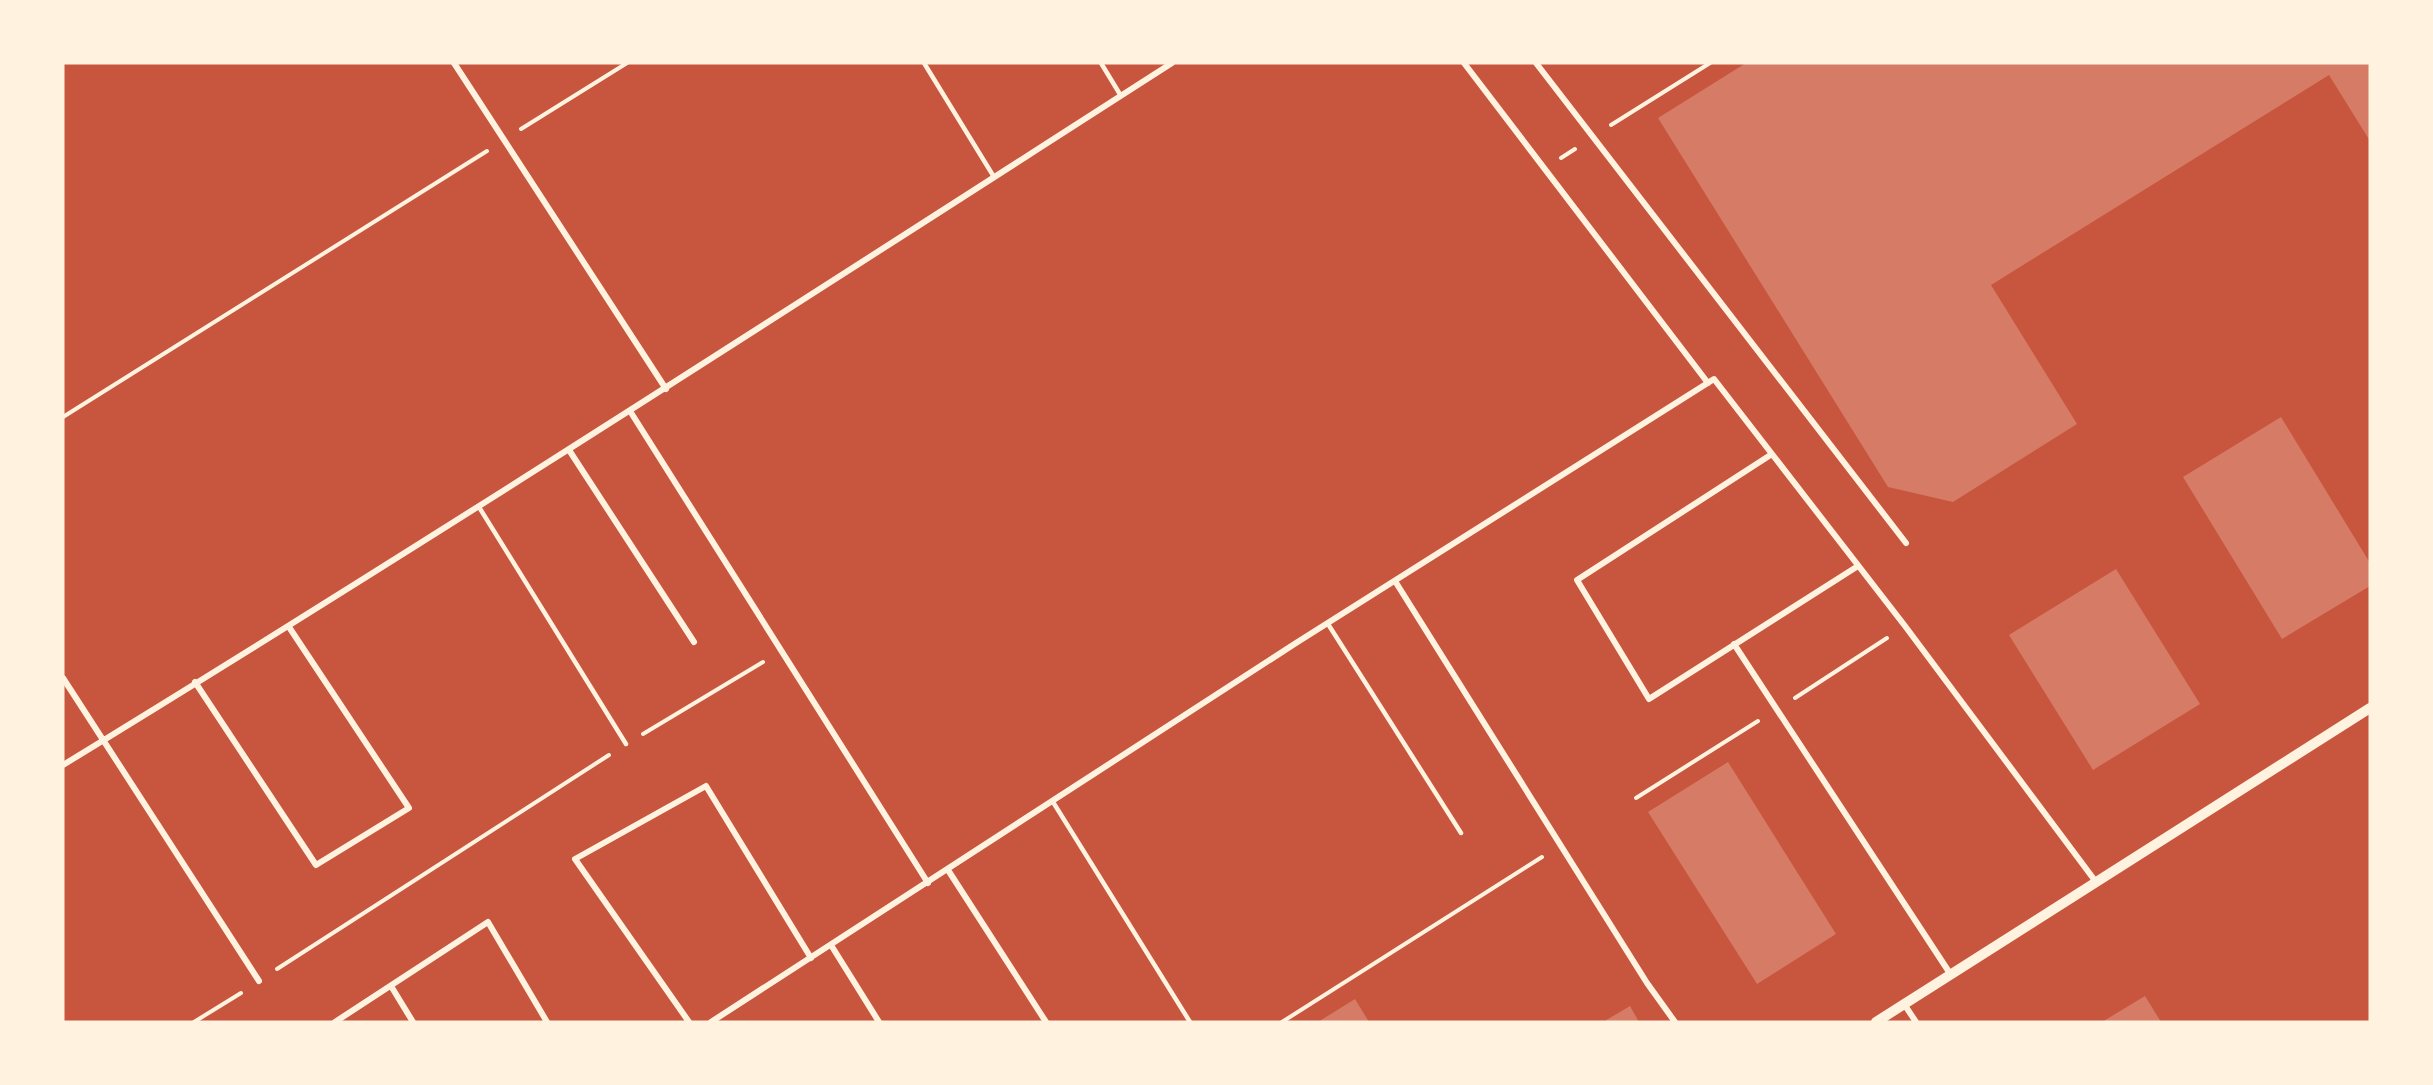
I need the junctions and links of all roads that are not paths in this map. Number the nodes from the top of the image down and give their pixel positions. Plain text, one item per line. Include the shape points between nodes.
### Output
1 (453, 63) edge
2 (924, 63) edge
3 (1101, 63) edge
4 (1172, 63) edge
5 (1464, 63) edge
6 (1536, 63) edge
7 (1121, 96) junction
8 (994, 177) junction
9 (1707, 383) junction
10 (666, 389) junction
11 (630, 411) junction
12 (569, 450) junction
13 (1772, 454) junction
14 (479, 507) junction
15 (1906, 543) dead end
16 (1858, 566) junction
17 (1395, 581) junction
18 (1328, 624) junction
19 (289, 627) junction
20 (694, 642) dead end
21 (1734, 644) junction
22 (63, 678) edge
23 (195, 682) junction
24 (2368, 713) edge
25 (102, 741) junction
26 (626, 744) road end
27 (63, 765) edge
28 (1053, 802) junction
29 (1461, 833) dead end
30 (948, 870) junction
31 (2096, 882) junction
32 (928, 883) junction
33 (831, 945) junction
34 (811, 958) junction
35 (1951, 975) junction
36 (259, 981) road end
37 (391, 986) junction
38 (1904, 1004) junction
39 (335, 1022) edge
40 (413, 1022) edge
41 (547, 1022) edge
42 (689, 1022) edge
43 (711, 1022) edge
44 (879, 1022) edge
45 (1046, 1022) edge
46 (1190, 1022) edge
47 (1675, 1022) edge
48 (1876, 1022) edge
49 (1916, 1022) edge

1 - 10 street
2 - 8 lane
3 - 7 lane
4 - 7 street
5 - 9 street
6 - 15 street
7 - 8 street
8 - 10 street
9 - 13 street via 1714,379
9 - 17 street
10 - 11 street
11 - 12 street
11 - 32 street
12 - 14 street
12 - 20 street
13 - 16 street
13 - 21 street via 1578,580 1649,699
14 - 19 street
14 - 26 lane
16 - 21 street
16 - 31 street
17 - 18 street
17 - 47 street
18 - 28 street
18 - 29 lane
19 - 23 street
19 - 23 street via 409,808 316,865
21 - 35 street
22 - 25 street
23 - 25 street
24 - 31 street
25 - 27 street
25 - 36 street
28 - 30 street
28 - 46 lane
30 - 32 street
30 - 45 street
31 - 35 street
32 - 33 street
33 - 34 street
33 - 44 street
34 - 42 street via 706,786 575,859
34 - 43 street
35 - 38 street
37 - 39 street
37 - 40 street
37 - 41 street via 488,922
38 - 48 street
38 - 49 street

